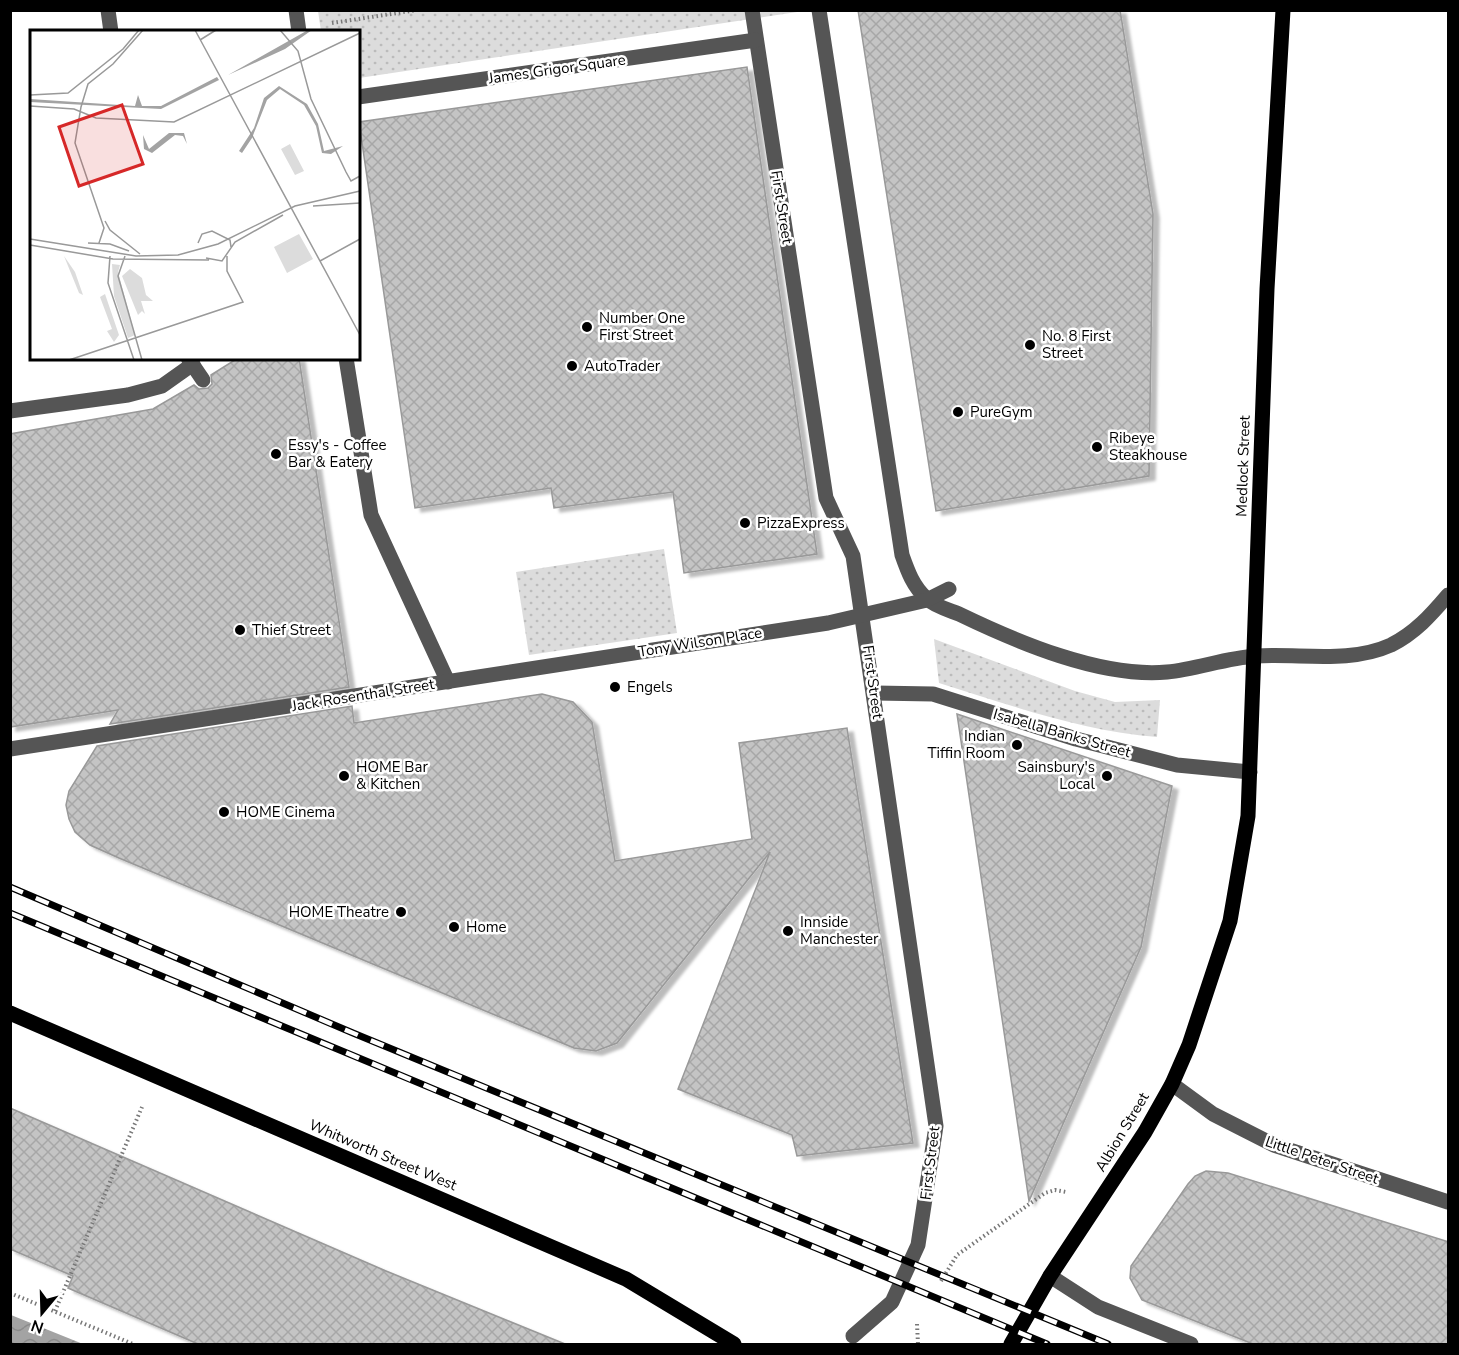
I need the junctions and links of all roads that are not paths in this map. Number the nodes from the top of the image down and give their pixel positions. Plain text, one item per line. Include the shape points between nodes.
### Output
1 (108, 10) edge
2 (296, 10) edge
3 (752, 10) edge
4 (819, 10) edge
5 (1283, 10) edge
6 (111, 30) edge
7 (299, 30) edge
8 (756, 40) junction
9 (360, 97) edge
10 (346, 360) edge
11 (191, 361) edge
12 (203, 380) dead end
13 (10, 411) edge
14 (949, 589) dead end
15 (1449, 595) edge
16 (927, 600) junction
17 (864, 616) junction
18 (1255, 656) junction
19 (448, 682) junction
20 (875, 693) junction
21 (10, 749) edge
22 (1250, 772) junction
23 (1230, 921) joint
24 (10, 1013) edge
25 (1172, 1084) junction
26 (1449, 1202) edge
27 (1050, 1276) junction
28 (853, 1336) dead end
29 (734, 1344) edge
30 (1011, 1344) edge
31 (1191, 1344) edge

1 - 6 street
2 - 7 street
3 - 8 street, First Street
4 - 16 street via 902,555 911,580
5 - 18 main road, Medlock Street via 1267,289
8 - 9 street, James Grigor Square
8 - 17 street, First Street via 826,498 853,556
10 - 19 street, Jack Rosenthal Street via 371,515
11 - 12 street
11 - 13 street via 162,386 128,395
14 - 16 street, Tony Wilson Place
15 - 18 street via 1424,624 1389,646 1329,657
16 - 17 street, Tony Wilson Place
16 - 18 street via 998,632 1108,669 1166,672
17 - 19 street, Tony Wilson Place
17 - 20 street, First Street
18 - 22 main road, Medlock Street
19 - 21 street, Jack Rosenthal Street
20 - 22 street, Isabella Banks Street via 933,694 1076,739 1177,765
20 - 28 street, First Street via 936,1126 918,1245 892,1302
22 - 23 main road, Medlock Street via 1248,816
23 - 25 main road, Albion Street
24 - 29 main road, Whitworth Street West via 626,1279
25 - 26 street, Little Peter Street via 1213,1114 1274,1145
25 - 27 main road, Albion Street
27 - 30 main road, Albion Street
27 - 31 street via 1098,1307

